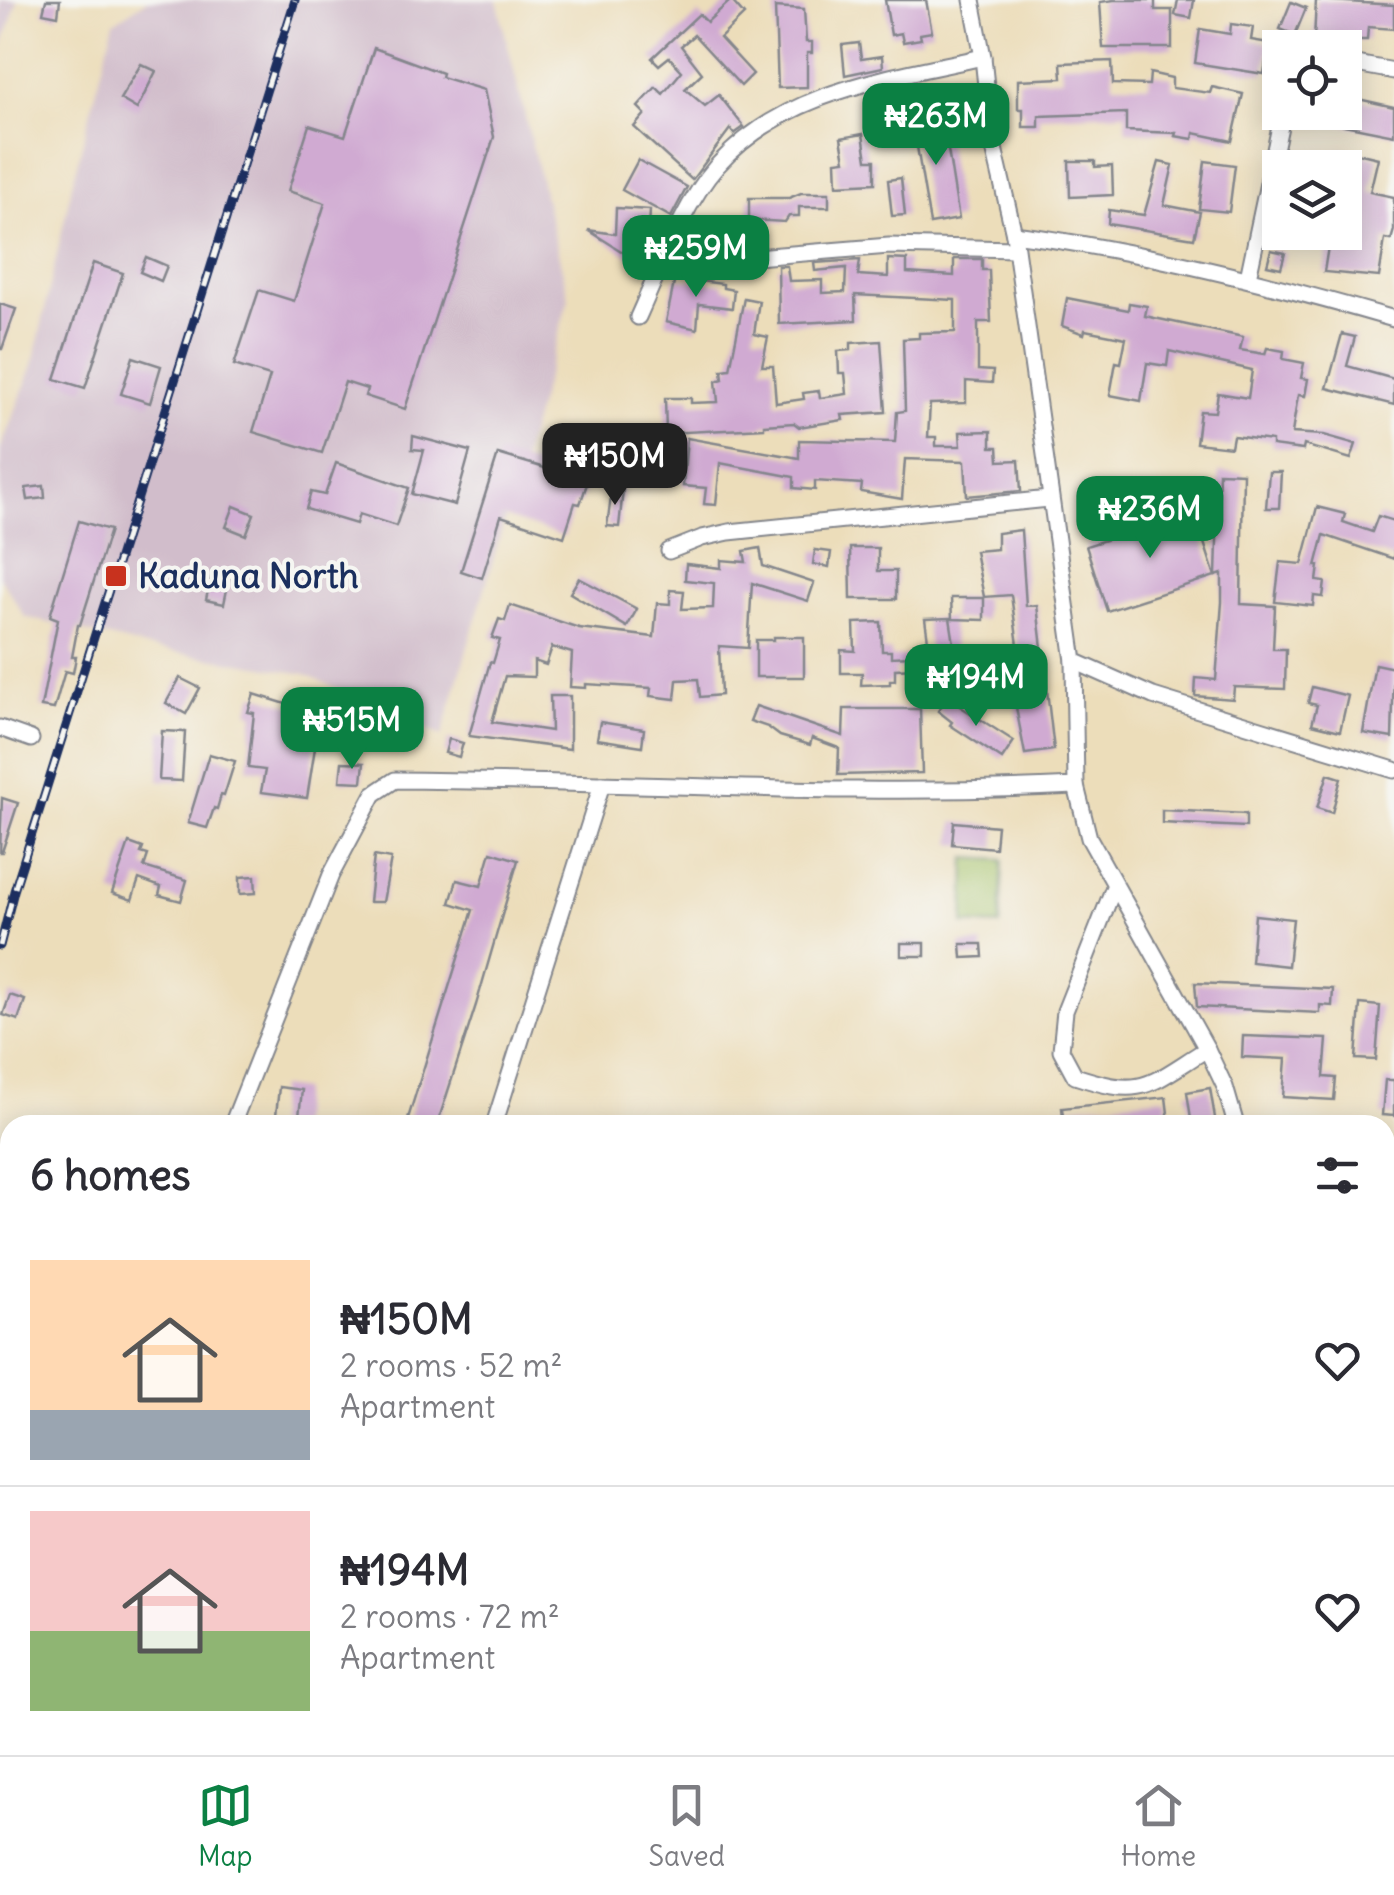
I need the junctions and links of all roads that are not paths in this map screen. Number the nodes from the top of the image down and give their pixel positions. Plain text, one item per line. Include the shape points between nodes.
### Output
1 (972, 0) edge
2 (983, 57) junction
3 (1362, 65) edge
4 (1394, 71) edge
5 (1279, 130) edge
6 (673, 240) junction
7 (1014, 241) junction
8 (1248, 278) junction
9 (638, 317) dead end
10 (1394, 320) edge
11 (1049, 498) junction
12 (670, 551) dead end
13 (1074, 661) junction
14 (0, 728) edge
15 (32, 740) dead end
16 (1394, 770) edge
17 (602, 784) junction
18 (1076, 786) junction
19 (1114, 887) junction
20 (1207, 1049) junction
21 (236, 1115) edge
22 (497, 1115) edge
23 (1233, 1115) edge

1 - 2 street
2 - 6 street via 806,101 760,128 716,168
2 - 7 street via 991,135
3 - 4 street
5 - 8 street
6 - 7 street via 756,257
6 - 9 street
7 - 8 street via 1086,243
7 - 11 street
8 - 10 street
11 - 12 street via 729,532
11 - 13 street
13 - 16 street via 1153,696
13 - 18 street
14 - 15 street
17 - 18 street via 810,791
17 - 21 street via 395,780 374,794 330,875
17 - 22 street
18 - 19 street via 1089,838
19 - 20 street
19 - 20 street via 1065,1011 1061,1050 1075,1076 1111,1088 1144,1087
20 - 23 street

